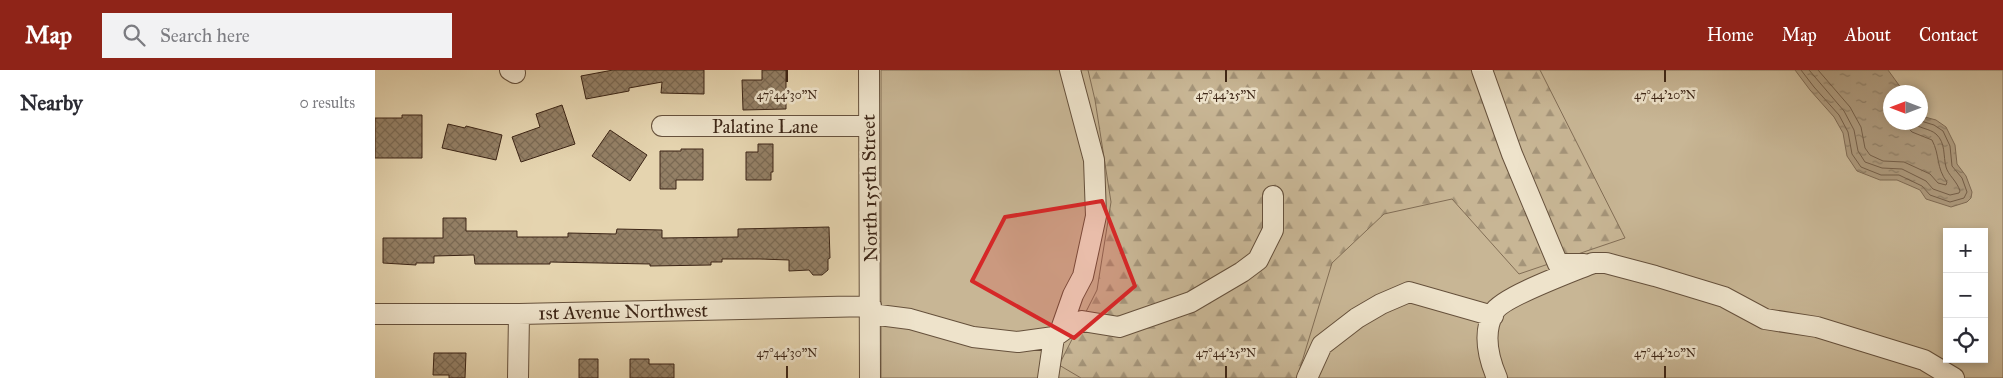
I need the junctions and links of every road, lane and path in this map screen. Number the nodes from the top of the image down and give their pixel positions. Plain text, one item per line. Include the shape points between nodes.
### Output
1 (869, 70) edge
2 (1071, 70) edge
3 (1482, 70) edge
4 (662, 126) dead end
5 (869, 126) junction
6 (1273, 196) dead end
7 (1593, 263) junction
8 (871, 310) junction
9 (375, 314) edge
10 (519, 314) junction
11 (1493, 316) junction
12 (1057, 335) junction
13 (518, 378) edge
14 (870, 378) edge
15 (1049, 378) edge
16 (1307, 378) edge
17 (1497, 378) edge
18 (1954, 378) edge

1 - 5 street, North 155th Street
2 - 12 street via 1094,160 1096,216 1083,276
3 - 7 street via 1512,154 1558,264
4 - 5 street, Palatine Lane
5 - 8 street, North 155th Street
6 - 12 street, 1st Avenue Northwest via 1273,230 1258,260 1243,272 1191,302 1145,319 1119,327 1082,321
7 - 11 street via 1518,295 1494,310
7 - 18 street via 1606,263 1724,297 1765,319 1817,327 1924,360
8 - 10 street, 1st Avenue Northwest
8 - 12 street, 1st Avenue Northwest via 973,337 1018,342
8 - 14 street, North 155th Street
9 - 10 street, 1st Avenue Northwest
10 - 13 street
11 - 16 street via 1409,292 1357,318 1321,345
11 - 17 street via 1487,333 1489,356
12 - 15 street

